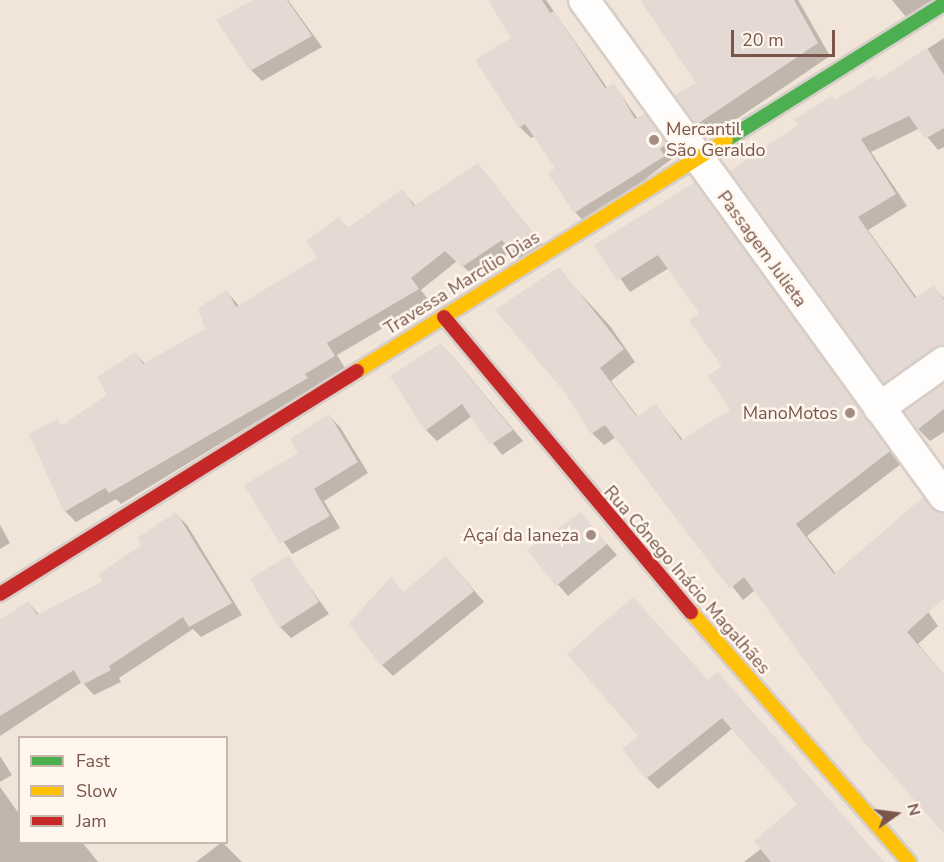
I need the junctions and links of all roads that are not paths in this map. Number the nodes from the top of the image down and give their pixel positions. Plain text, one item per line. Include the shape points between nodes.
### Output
1 (584, 0) edge
2 (944, 4) edge
3 (695, 157) junction
4 (444, 317) junction
5 (944, 362) edge
6 (879, 408) junction
7 (944, 496) edge
8 (0, 594) edge
9 (909, 862) edge

1 - 3 street, Passagem Julieta
2 - 3 street, Travessa Marcílio Dias
3 - 4 street, Travessa Marcílio Dias
3 - 6 street, Passagem Julieta
4 - 8 street, Travessa Marcílio Dias
4 - 9 street, Rua Cônego Inácio Magalhães via 649,565
5 - 6 street
6 - 7 street, Passagem Julieta

